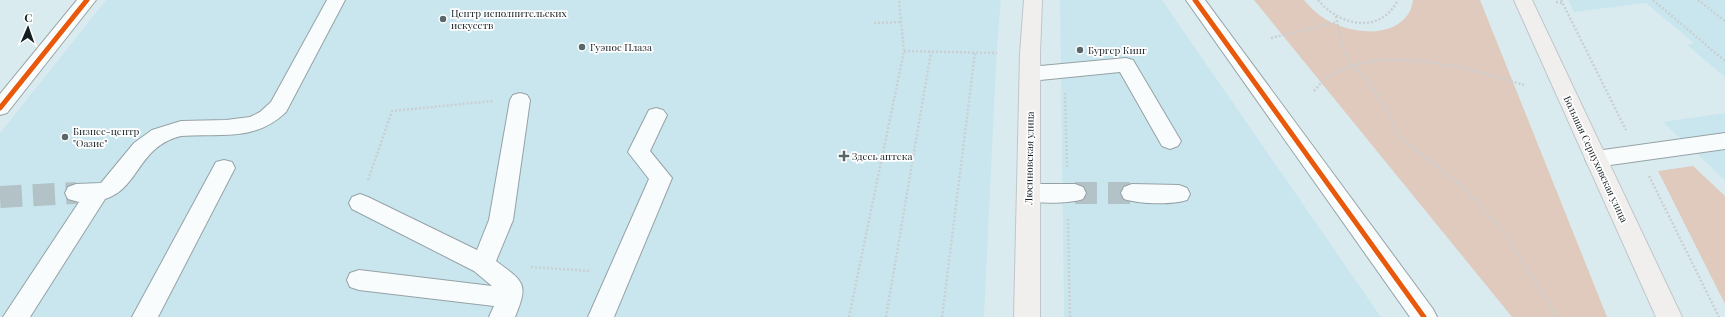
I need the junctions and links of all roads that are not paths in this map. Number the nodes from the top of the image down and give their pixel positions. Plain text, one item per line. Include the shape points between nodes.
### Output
1 (87, 0) edge
2 (336, 0) edge
3 (1033, 0) edge
4 (1195, 0) edge
5 (1523, 0) edge
6 (1030, 74) junction
7 (520, 100) road end
8 (0, 108) edge
9 (656, 115) dead end
10 (1170, 141) dead end
11 (1725, 141) edge
12 (1596, 159) junction
13 (224, 168) dead end
14 (1029, 192) junction
15 (1075, 193) tunnel mouth
16 (1132, 193) tunnel mouth
17 (1180, 194) dead end
18 (360, 203) road end
19 (483, 264) junction
20 (359, 280) dead end
21 (506, 308) edge
22 (16, 317) edge
23 (145, 317) edge
24 (602, 317) edge
25 (1027, 317) edge
26 (1424, 317) edge
27 (1669, 317) edge

1 - 8 street
2 - 22 street via 273,114 252,125 190,128 165,133 143,146 111,188 87,193
3 - 6 main road, Люсиновская улица
4 - 26 street
5 - 12 main road, Большая Серпуховская улица
6 - 10 street via 1126,65
6 - 14 main road, Люсиновская улица
7 - 19 street via 501,220
9 - 24 street via 639,152 661,178
11 - 12 street
12 - 27 main road, Большая Серпуховская улица
13 - 23 street
14 - 15 street
14 - 25 main road, Люсиновская улица
16 - 17 street
18 - 19 street
19 - 21 street via 508,284 511,290
20 - 21 street

